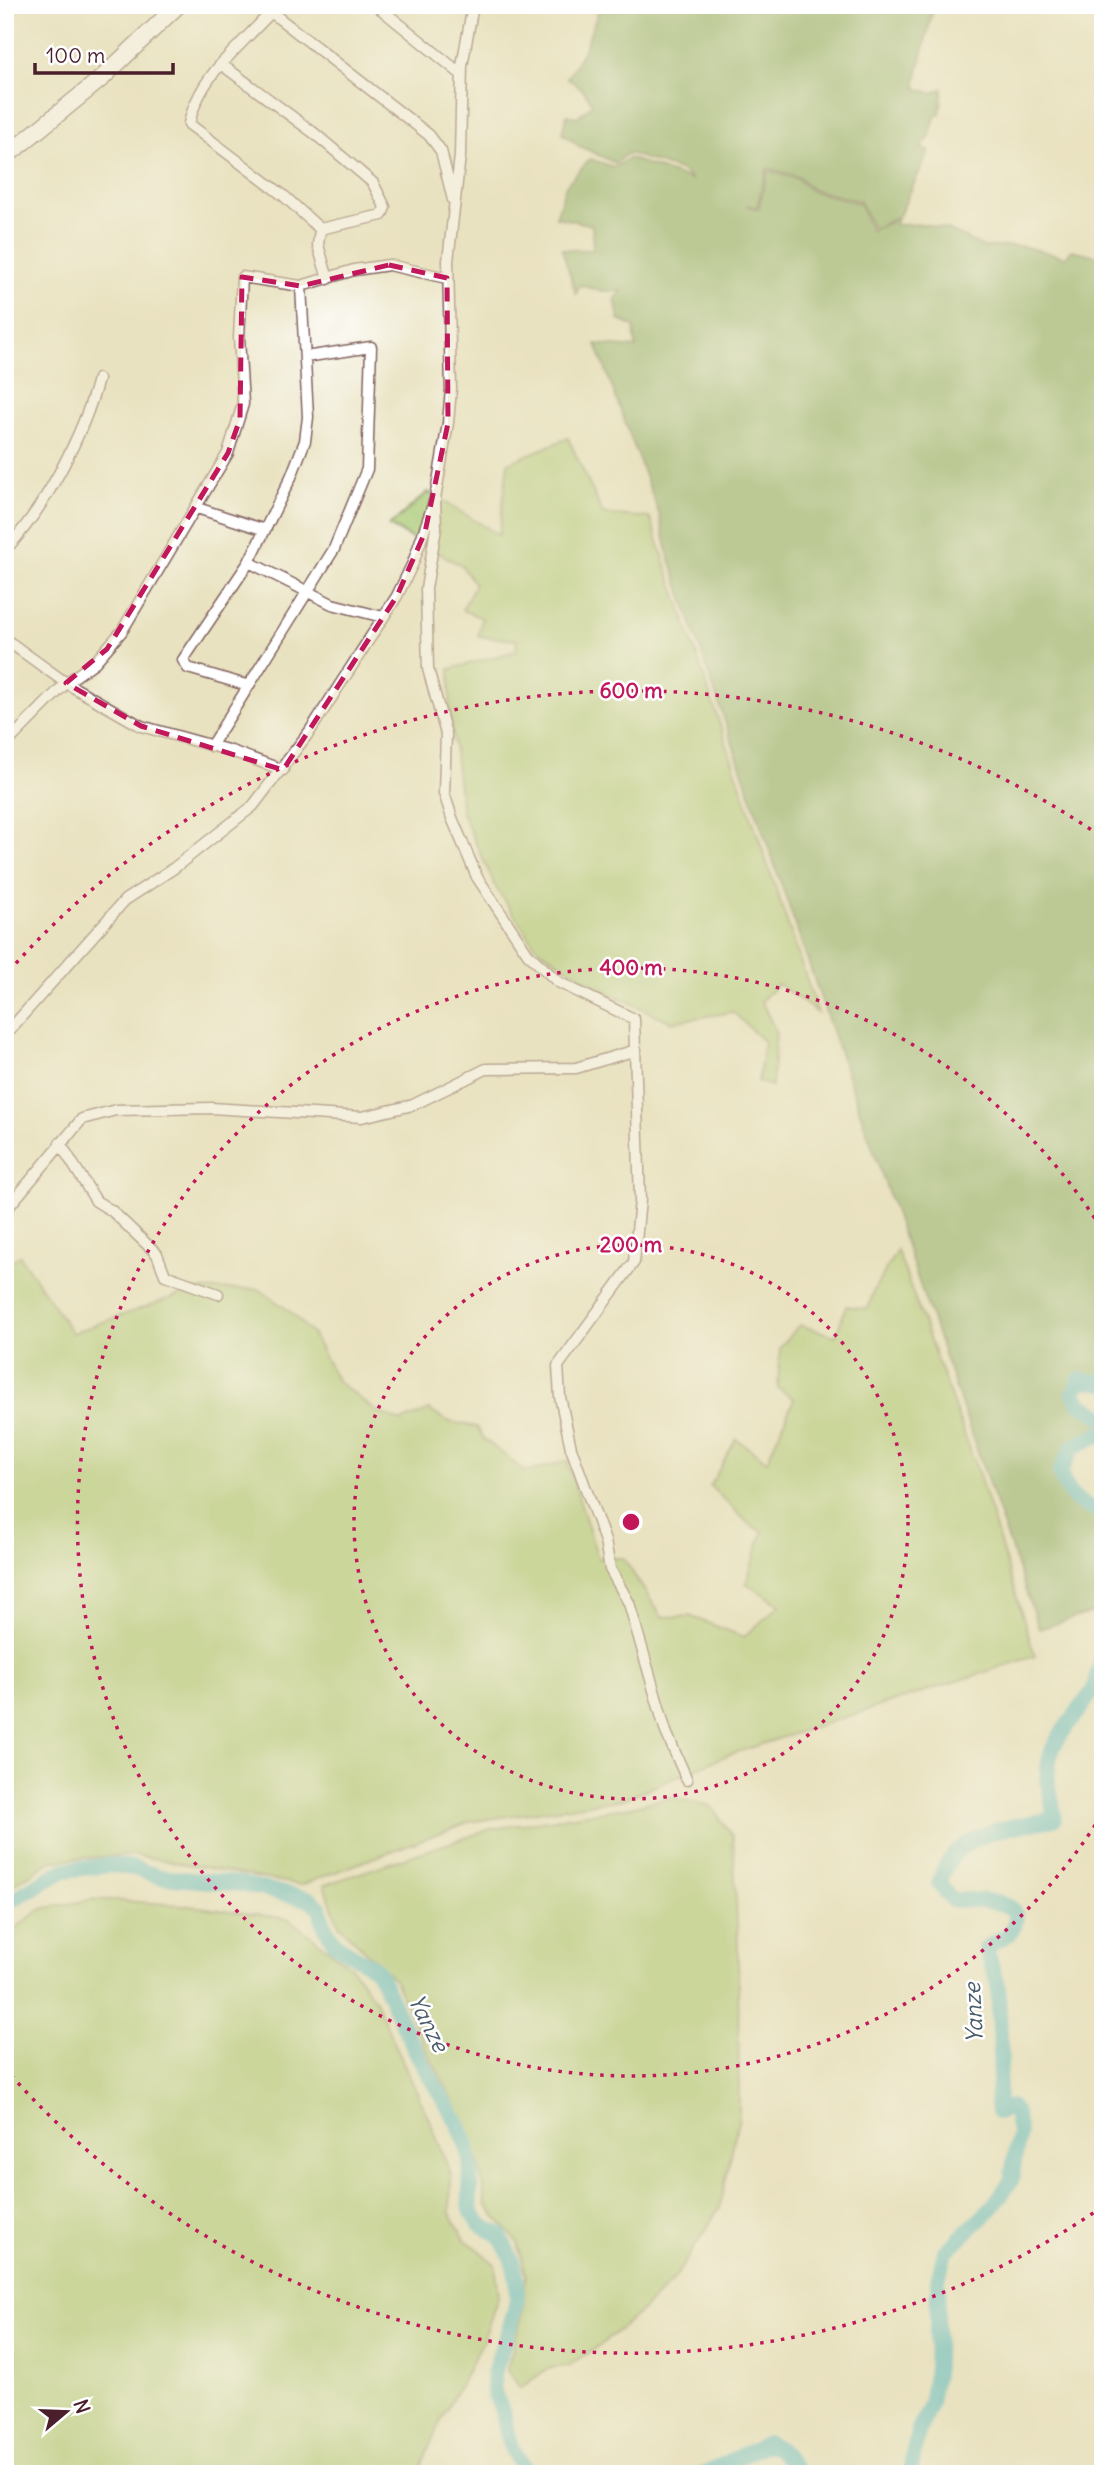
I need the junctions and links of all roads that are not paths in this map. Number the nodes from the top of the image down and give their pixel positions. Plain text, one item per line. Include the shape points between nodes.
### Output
1 (178, 5) edge
2 (261, 5) edge
3 (376, 5) edge
4 (473, 5) edge
5 (274, 9) edge
6 (221, 64) junction
7 (461, 74) junction
8 (5, 157) edge
9 (455, 209) junction
10 (320, 229) junction
11 (447, 278) junction
12 (328, 279) junction
13 (301, 286) junction
14 (305, 357) junction
15 (98, 379) dead end
16 (435, 499) junction
17 (197, 508) junction
18 (265, 530) junction
19 (5, 550) edge
20 (250, 562) junction
21 (308, 593) junction
22 (383, 617) junction
23 (5, 639) edge
24 (65, 683) junction
25 (246, 685) junction
26 (5, 745) edge
27 (211, 746) junction
28 (283, 770) junction
29 (5, 1035) edge
30 (636, 1050) junction
31 (60, 1143) junction
32 (5, 1211) edge
33 (218, 1294) dead end
34 (687, 1780) dead end

1 - 8 highway via 102,78
2 - 5 street
3 - 7 street
4 - 7 street
5 - 6 street
5 - 9 street via 429,135 441,151
6 - 10 street via 194,102 190,124
6 - 10 street via 314,132 373,183 385,207 382,215
7 - 9 street
9 - 11 street
10 - 12 street via 318,245
11 - 12 street via 389,265
11 - 16 street via 450,389
12 - 13 street
13 - 14 street
13 - 17 street via 242,276 242,412 228,453
14 - 18 street via 305,441
14 - 21 street via 371,347 367,469 334,549
15 - 19 street via 89,415 75,443 34,513
16 - 22 street via 413,563
16 - 30 street via 436,528 426,590 428,669 446,734 444,793 452,818 477,877 528,954 558,982 634,1019
17 - 18 street
17 - 24 street via 122,631 95,662
18 - 20 street
20 - 21 street
20 - 25 street via 183,660 188,668
21 - 22 street
21 - 25 street
22 - 28 street
23 - 24 street
24 - 26 street
24 - 27 street via 141,726
25 - 27 street
27 - 28 street
28 - 29 street via 238,819 125,900
30 - 31 street via 576,1068 486,1069 413,1105 362,1117 211,1108 116,1110 82,1119
30 - 34 street via 640,1200 634,1262 558,1366 561,1405 587,1498 605,1541 610,1569 629,1603 666,1732
31 - 32 street
31 - 33 street via 96,1201 157,1254 165,1275

